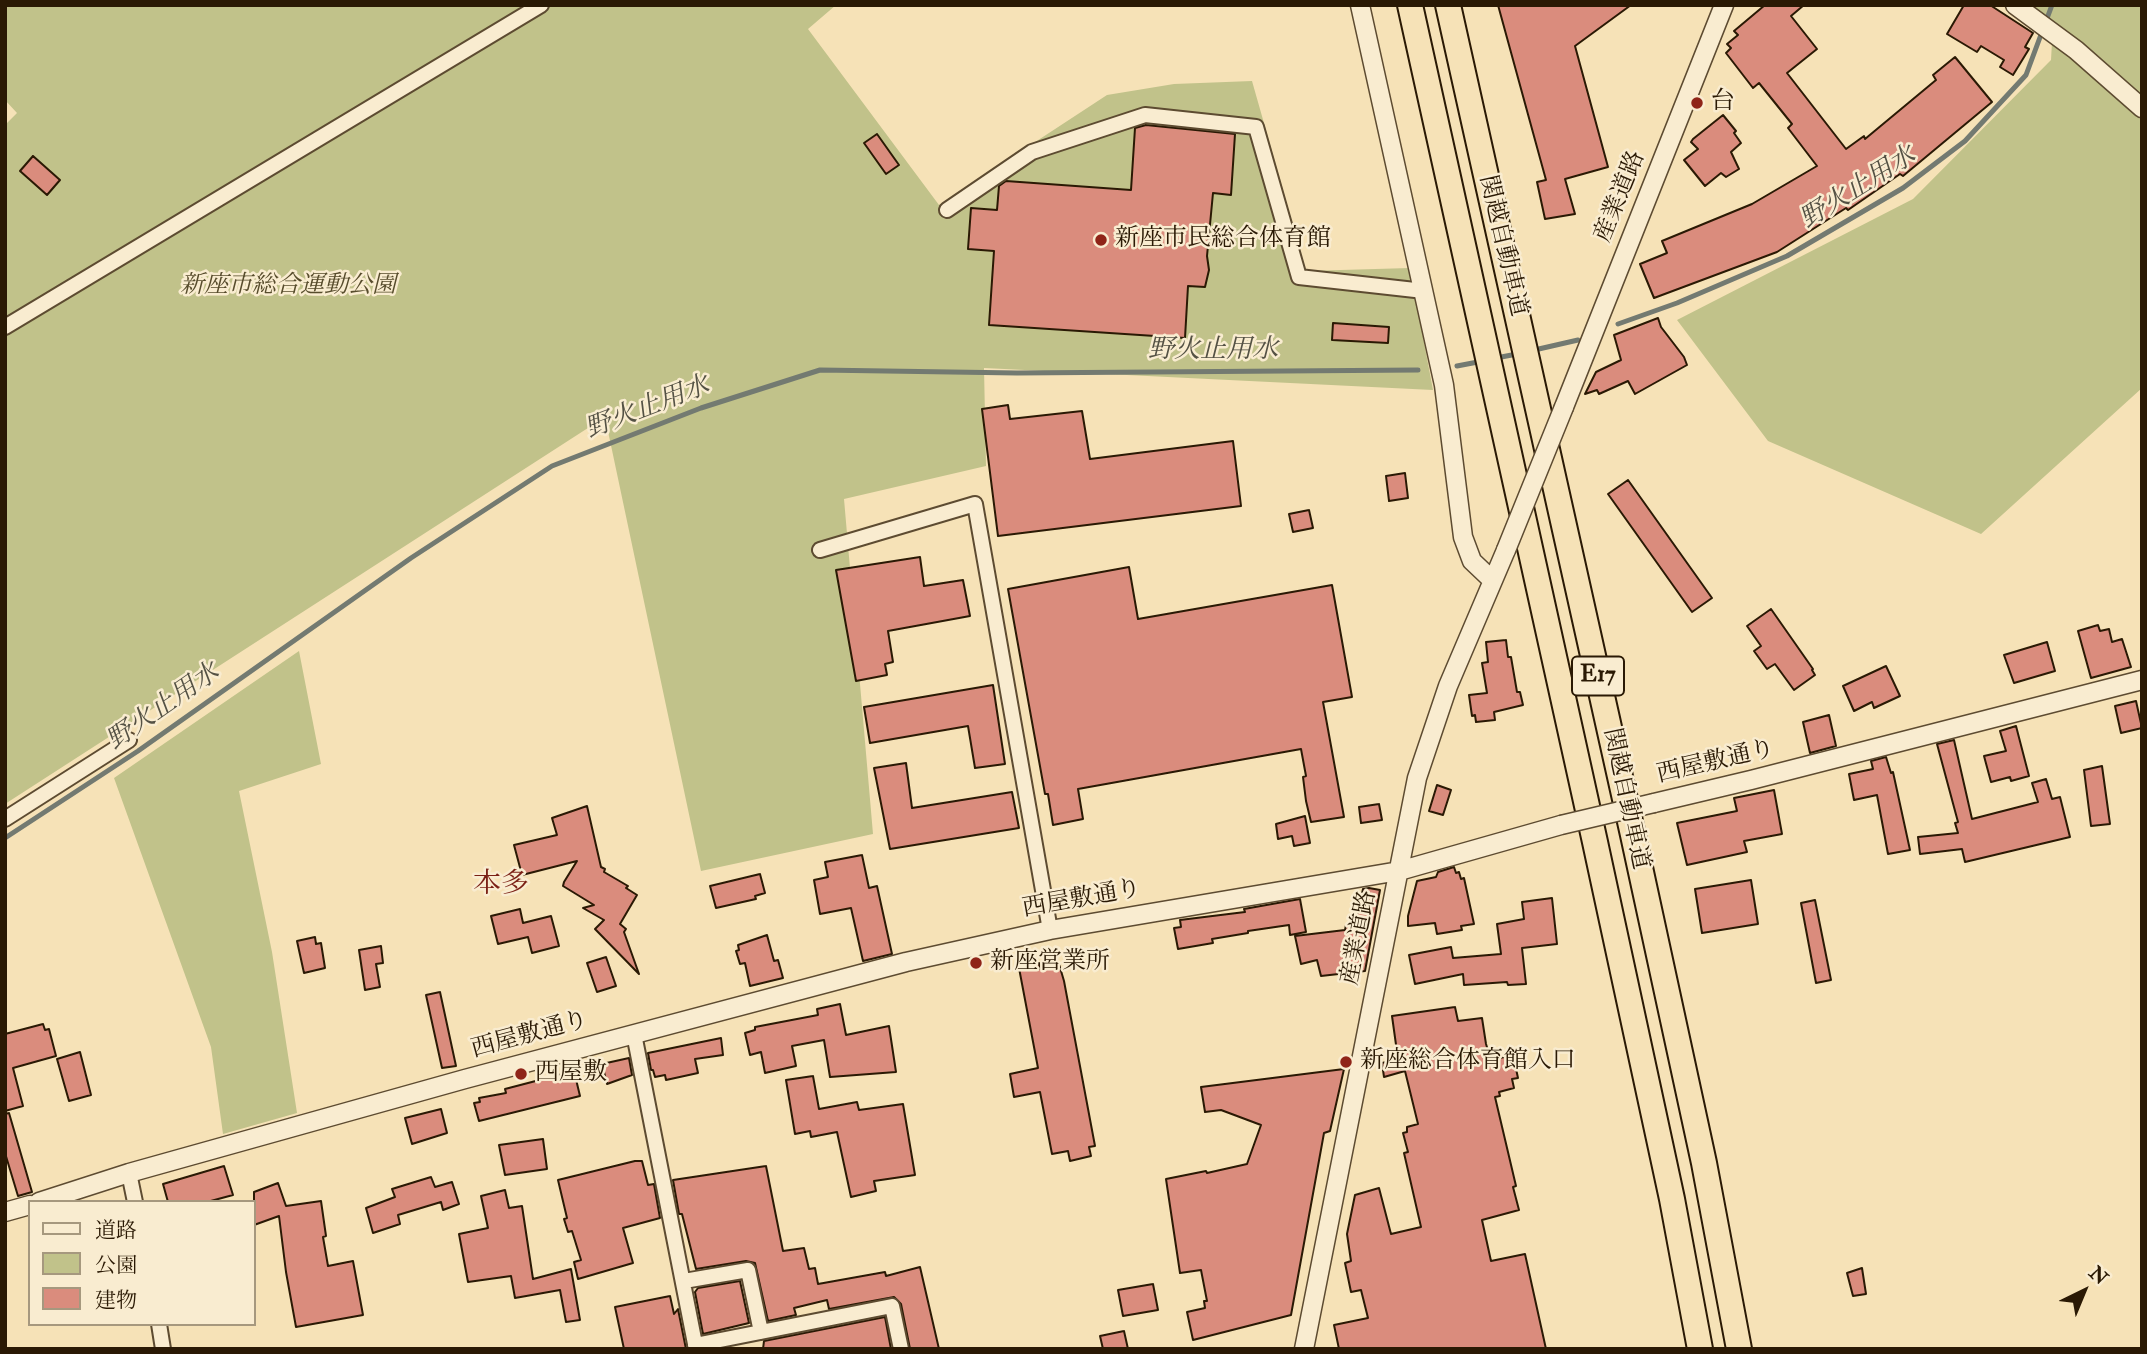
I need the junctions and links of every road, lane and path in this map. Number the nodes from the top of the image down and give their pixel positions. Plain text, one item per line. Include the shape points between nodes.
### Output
1 (541, 5) edge
2 (1360, 5) edge
3 (1410, 5) edge
4 (1448, 5) edge
5 (1724, 5) edge
6 (2021, 7) edge
7 (2142, 107) edge
8 (947, 210) dead end
9 (1424, 291) junction
10 (5, 327) edge
11 (820, 550) dead end
12 (1492, 580) junction
13 (2142, 680) edge
14 (129, 740) dead end
15 (5, 819) edge
16 (1399, 871) junction
17 (1050, 930) junction
18 (634, 1034) junction
19 (129, 1173) junction
20 (45, 1200) edge
21 (135, 1200) edge
22 (28, 1206) edge
23 (5, 1212) edge
24 (684, 1282) junction
25 (159, 1326) edge
26 (761, 1332) junction
27 (696, 1347) edge
28 (163, 1349) edge
29 (901, 1349) edge
30 (1304, 1349) edge
31 (1700, 1349) edge
32 (1739, 1349) edge

1 - 10 street
2 - 9 street
3 - 31 highway, 関越自動車道 / E17 via 1595,842
4 - 32 highway, 関越自動車道 / E17 via 1639,862
5 - 12 street, 産業道路, bridge
6 - 7 street
8 - 9 street via 1032,152 1145,115 1256,127 1298,277
9 - 12 street via 1444,385 1463,537 1472,561
11 - 17 street via 975,504
12 - 16 street, 産業道路 via 1430,735
13 - 16 street, 西屋敷通り, bridge via 1561,825
14 - 15 street
16 - 17 street, 西屋敷通り
16 - 30 street, 産業道路
17 - 18 street, 西屋敷通り via 906,962
18 - 19 street, 西屋敷通り
18 - 24 street
19 - 20 street, 西屋敷通り
19 - 21 street
22 - 23 street
24 - 26 street via 748,1270
24 - 27 street
25 - 28 street
26 - 27 street
26 - 29 street via 892,1306

